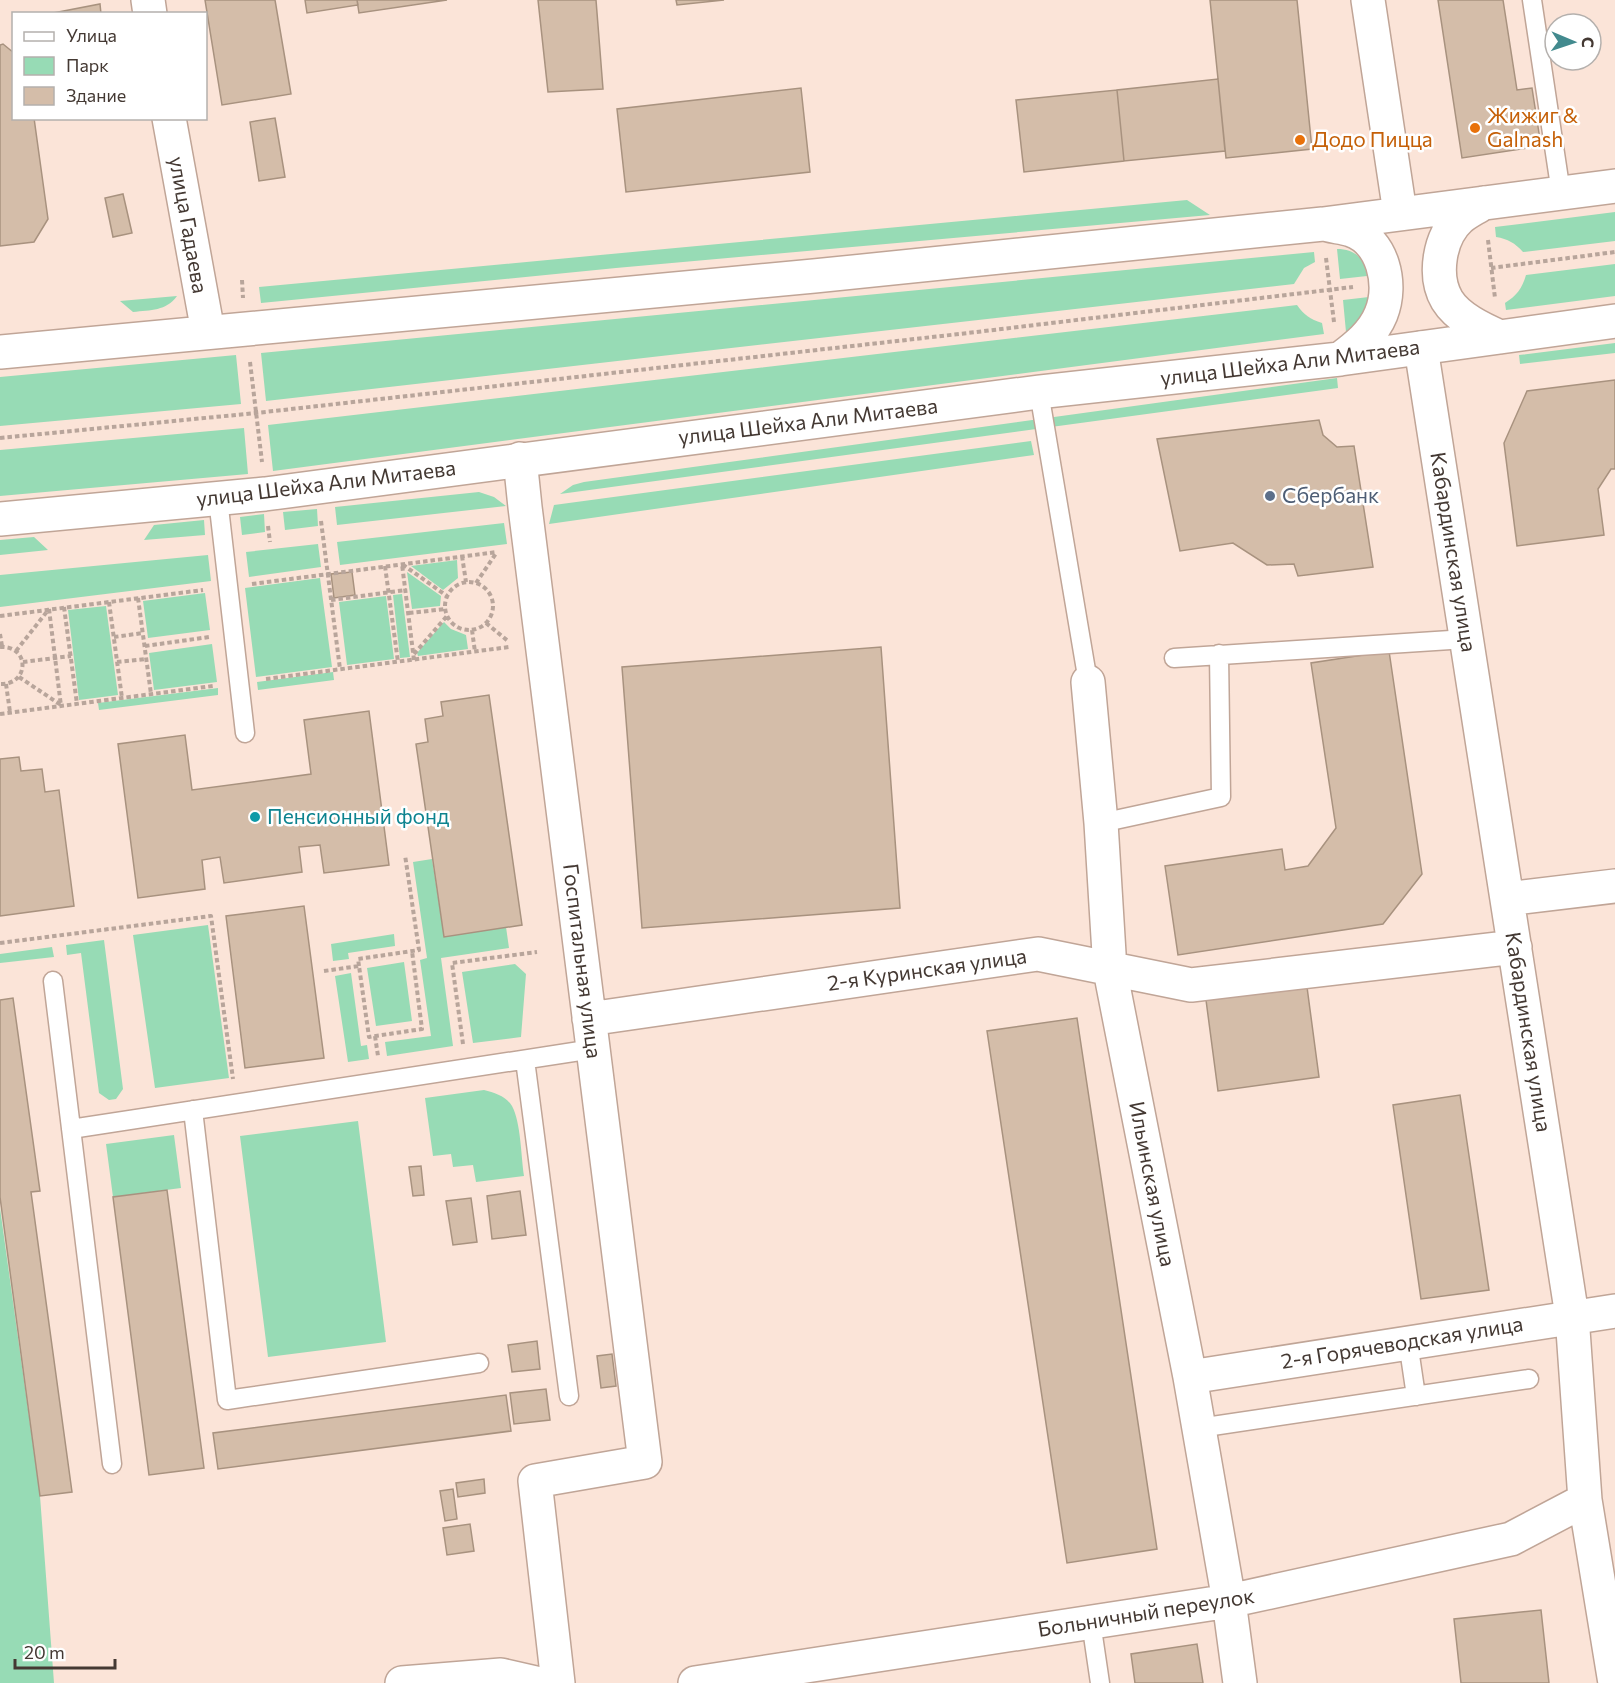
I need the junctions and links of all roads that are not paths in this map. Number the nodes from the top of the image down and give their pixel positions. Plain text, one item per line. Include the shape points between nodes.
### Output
1 (1368, 0) edge
2 (1532, 0) edge
3 (169, 120) edge
4 (1615, 186) edge
5 (1562, 193) junction
6 (1483, 203) junction
7 (1400, 213) junction
8 (1323, 224) junction
9 (1615, 321) edge
10 (208, 332) junction
11 (1500, 337) junction
12 (1421, 348) junction
13 (0, 352) edge
14 (1340, 358) junction
15 (1039, 392) junction
16 (520, 459) junction
17 (218, 499) junction
18 (0, 519) edge
19 (1466, 639) junction
20 (1219, 654) junction
21 (1174, 658) dead end
22 (1088, 682) joint
23 (245, 733) dead end
24 (1101, 823) junction
25 (1615, 886) edge
26 (1507, 898) junction
27 (1515, 947) junction
28 (1110, 970) junction
29 (53, 981) dead end
30 (591, 1034) junction
31 (525, 1059) junction
32 (193, 1110) junction
33 (71, 1129) junction
34 (1615, 1311) edge
35 (1572, 1316) junction
36 (1408, 1342) junction
37 (479, 1363) dead end
38 (1190, 1377) junction
39 (1529, 1379) dead end
40 (569, 1396) dead end
41 (1416, 1396) junction
42 (1199, 1428) junction
43 (111, 1464) dead end
44 (1585, 1500) junction
45 (1229, 1601) junction
46 (1091, 1622) junction
47 (813, 1674) edge
48 (402, 1683) edge
49 (536, 1683) edge
50 (558, 1683) edge
51 (695, 1683) edge
52 (1100, 1683) edge
53 (1240, 1683) edge
54 (1615, 1683) edge

1 - 7 street
2 - 5 lane
3 - 10 street, улица Гадаева
4 - 5 street
5 - 6 street
6 - 7 street
6 - 11 street via 1459,219 1445,238 1440,264 1442,282 1448,301 1458,312
7 - 8 street
8 - 10 street
8 - 14 street via 1352,230 1373,245 1383,263 1382,313 1370,333
9 - 11 street, улица Шейха Али Митаева
10 - 13 street
11 - 12 street, улица Шейха Али Митаева
12 - 14 street, улица Шейха Али Митаева
12 - 19 street, Кабардинская улица
14 - 15 street, улица Шейха Али Митаева
15 - 16 street, улица Шейха Али Митаева
15 - 22 lane
16 - 17 street, улица Шейха Али Митаева
16 - 30 street, Госпитальная улица
17 - 18 street, улица Шейха Али Митаева
17 - 23 lane
19 - 20 lane
19 - 26 street, Кабардинская улица
20 - 21 lane
20 - 24 lane via 1221,797
22 - 24 street, Ильинская улица
24 - 28 street, Ильинская улица
25 - 26 street
26 - 27 street, Кабардинская улица
27 - 28 street, 2-я Куринская улица via 1191,984
27 - 35 street, Кабардинская улица
28 - 30 street, 2-я Куринская улица via 1038,954
28 - 38 street, Ильинская улица
29 - 33 lane
30 - 31 lane
30 - 50 street, Госпитальная улица via 645,1462 535,1481
31 - 32 lane
31 - 40 lane
32 - 33 lane
32 - 37 lane via 227,1400
33 - 43 lane
34 - 35 street, 2-я Горячеводская улица
35 - 36 street, 2-я Горячеводская улица
35 - 44 street, Кабардинская улица
36 - 38 street, 2-я Горячеводская улица
36 - 41 lane
38 - 42 street, Ильинская улица
39 - 41 lane
41 - 42 lane
42 - 45 street, Ильинская улица
44 - 45 street, Больничный переулок via 1510,1539
44 - 54 street, Кабардинская улица
45 - 46 street, Больничный переулок
45 - 53 street, Ильинская улица
46 - 47 street, Больничный переулок
46 - 52 lane
47 - 51 street, Больничный переулок
48 - 49 street via 501,1675

